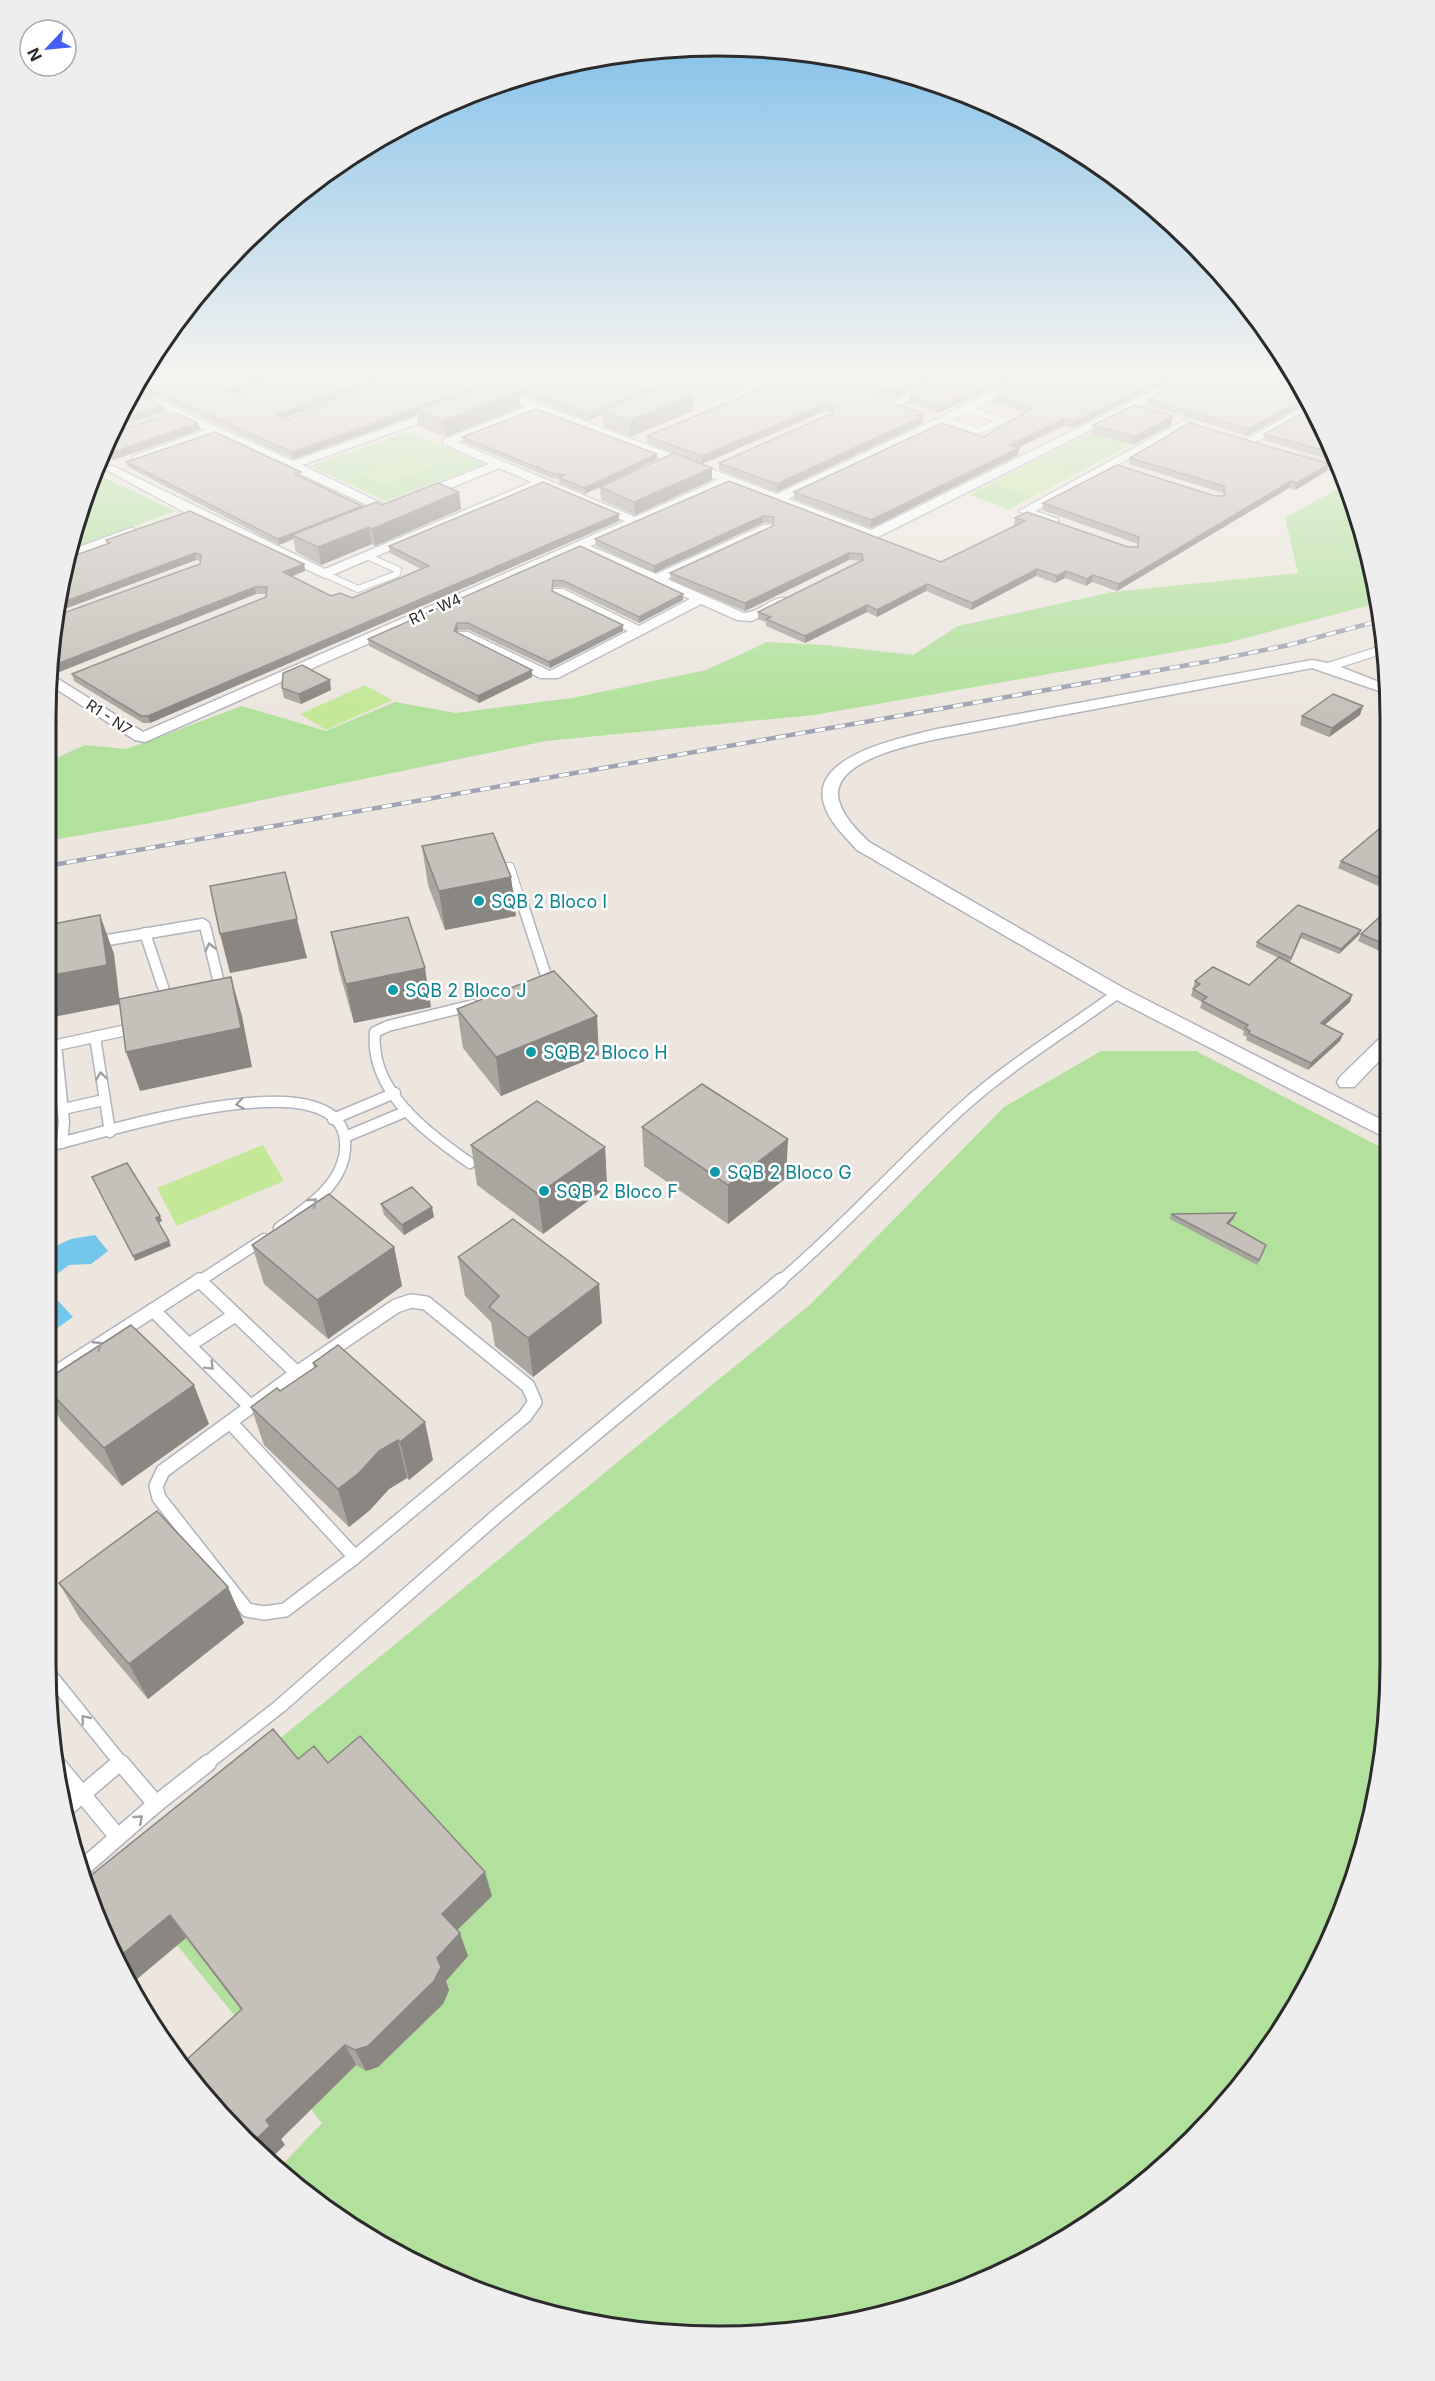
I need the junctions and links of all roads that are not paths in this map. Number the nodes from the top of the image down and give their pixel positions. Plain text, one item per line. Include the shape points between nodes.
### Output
1 (146, 487) edge
2 (350, 487) edge
3 (441, 487) edge
4 (447, 487) edge
5 (530, 487) edge
6 (554, 487) edge
7 (712, 487) edge
8 (747, 487) edge
9 (803, 487) edge
10 (969, 487) edge
11 (1067, 487) edge
12 (605, 490) edge
13 (777, 499) junction
14 (585, 500) junction
15 (397, 505) junction
16 (487, 505) junction
17 (190, 510) junction
18 (366, 517) edge
19 (169, 518) edge
20 (635, 520) junction
21 (147, 526) edge
22 (1070, 527) edge
23 (768, 528) edge
24 (301, 544) edge
25 (578, 545) junction
26 (279, 552) junction
27 (76, 553) edge
28 (367, 556) junction
29 (325, 574) junction
30 (654, 580) junction
31 (558, 592) edge
32 (793, 596) edge
33 (699, 600) junction
34 (639, 631) junction
35 (463, 635) edge
36 (1376, 652) edge
37 (1328, 667) junction
38 (76, 674) edge
39 (57, 679) edge
40 (57, 685) edge
41 (1379, 687) edge
42 (142, 737) joint
43 (478, 869) edge
44 (145, 933) junction
45 (91, 943) edge
46 (538, 988) edge
47 (1118, 993) junction
48 (218, 1003) edge
49 (480, 1003) edge
50 (171, 1009) edge
51 (152, 1025) edge
52 (95, 1037) junction
53 (56, 1045) edge
54 (1380, 1048) edge
55 (56, 1069) edge
56 (1347, 1082) dead end
57 (395, 1093) junction
58 (104, 1100) junction
59 (63, 1109) junction
60 (407, 1111) junction
61 (333, 1119) junction
62 (1380, 1128) edge
63 (110, 1132) junction
64 (345, 1137) junction
65 (62, 1143) junction
66 (56, 1144) edge
67 (470, 1163) dead end
68 (199, 1280) junction
69 (153, 1310) junction
70 (235, 1315) junction
71 (189, 1345) junction
72 (56, 1372) edge
73 (297, 1373) junction
74 (251, 1407) junction
75 (230, 1422) junction
76 (355, 1557) junction
77 (56, 1682) edge
78 (120, 1762) junction
79 (65, 1773) edge
80 (83, 1793) junction
81 (71, 1804) edge
82 (156, 1804) junction
83 (118, 1837) junction
84 (87, 1864) edge

1 - 17 street
2 - 15 street
3 - 15 street
4 - 16 street
5 - 16 street
6 - 14 street
7 - 20 street, R1 - W4
8 - 13 street
9 - 13 street
10 - 13 street via 872,535
11 - 22 street via 1025,510
12 - 14 street
14 - 20 street
15 - 18 street
16 - 28 street
17 - 19 street
17 - 26 street
20 - 25 street, R1 - W4
21 - 27 street
23 - 30 street
24 - 26 street
25 - 30 street
25 - 42 street, R1 - W4
26 - 29 street
28 - 29 street
28 - 29 lane via 398,570 397,574 358,589
30 - 33 street
31 - 34 street
32 - 33 street via 746,618
33 - 34 street
34 - 35 street via 549,675
36 - 37 lane
37 - 41 street
37 - 47 street via 1312,664 883,746 843,767 831,783 832,810 843,829 863,846
38 - 39 street
40 - 42 street, R1 - N7
43 - 46 lane via 510,867 551,985
44 - 45 lane
48 -> 44 lane via 222,995 206,926 194,923
44 - 50 lane
47 - 62 street
47 - 82 lane via 1021,1060 965,1105 799,1265 500,1513 279,1707
49 - 57 lane via 375,1032 375,1056
51 - 52 lane
52 - 53 lane
58 -> 52 lane
54 - 56 street
55 - 59 lane
57 - 60 lane
57 - 61 lane
58 - 59 lane
58 - 63 lane
59 - 65 lane
60 - 64 lane
60 - 67 lane via 427,1133
61 -> 63 lane via 300,1104 279,1100 222,1107
61 - 64 lane
63 - 65 lane
68 -> 64 lane via 313,1203 342,1169
65 - 66 lane
68 - 69 lane
68 - 70 lane
69 - 71 lane
72 -> 69 lane
70 - 71 lane
70 - 73 lane
71 -> 74 lane
73 - 74 lane
73 - 76 lane via 396,1306 411,1301 426,1303 528,1386 535,1402 525,1416
74 - 75 lane
75 - 76 lane
75 - 76 lane via 163,1471 156,1486 159,1498 247,1610 285,1610
78 -> 77 lane
78 - 80 lane
78 - 82 lane
79 - 80 lane
80 - 81 lane
80 - 83 lane
83 -> 82 lane
83 - 84 lane

